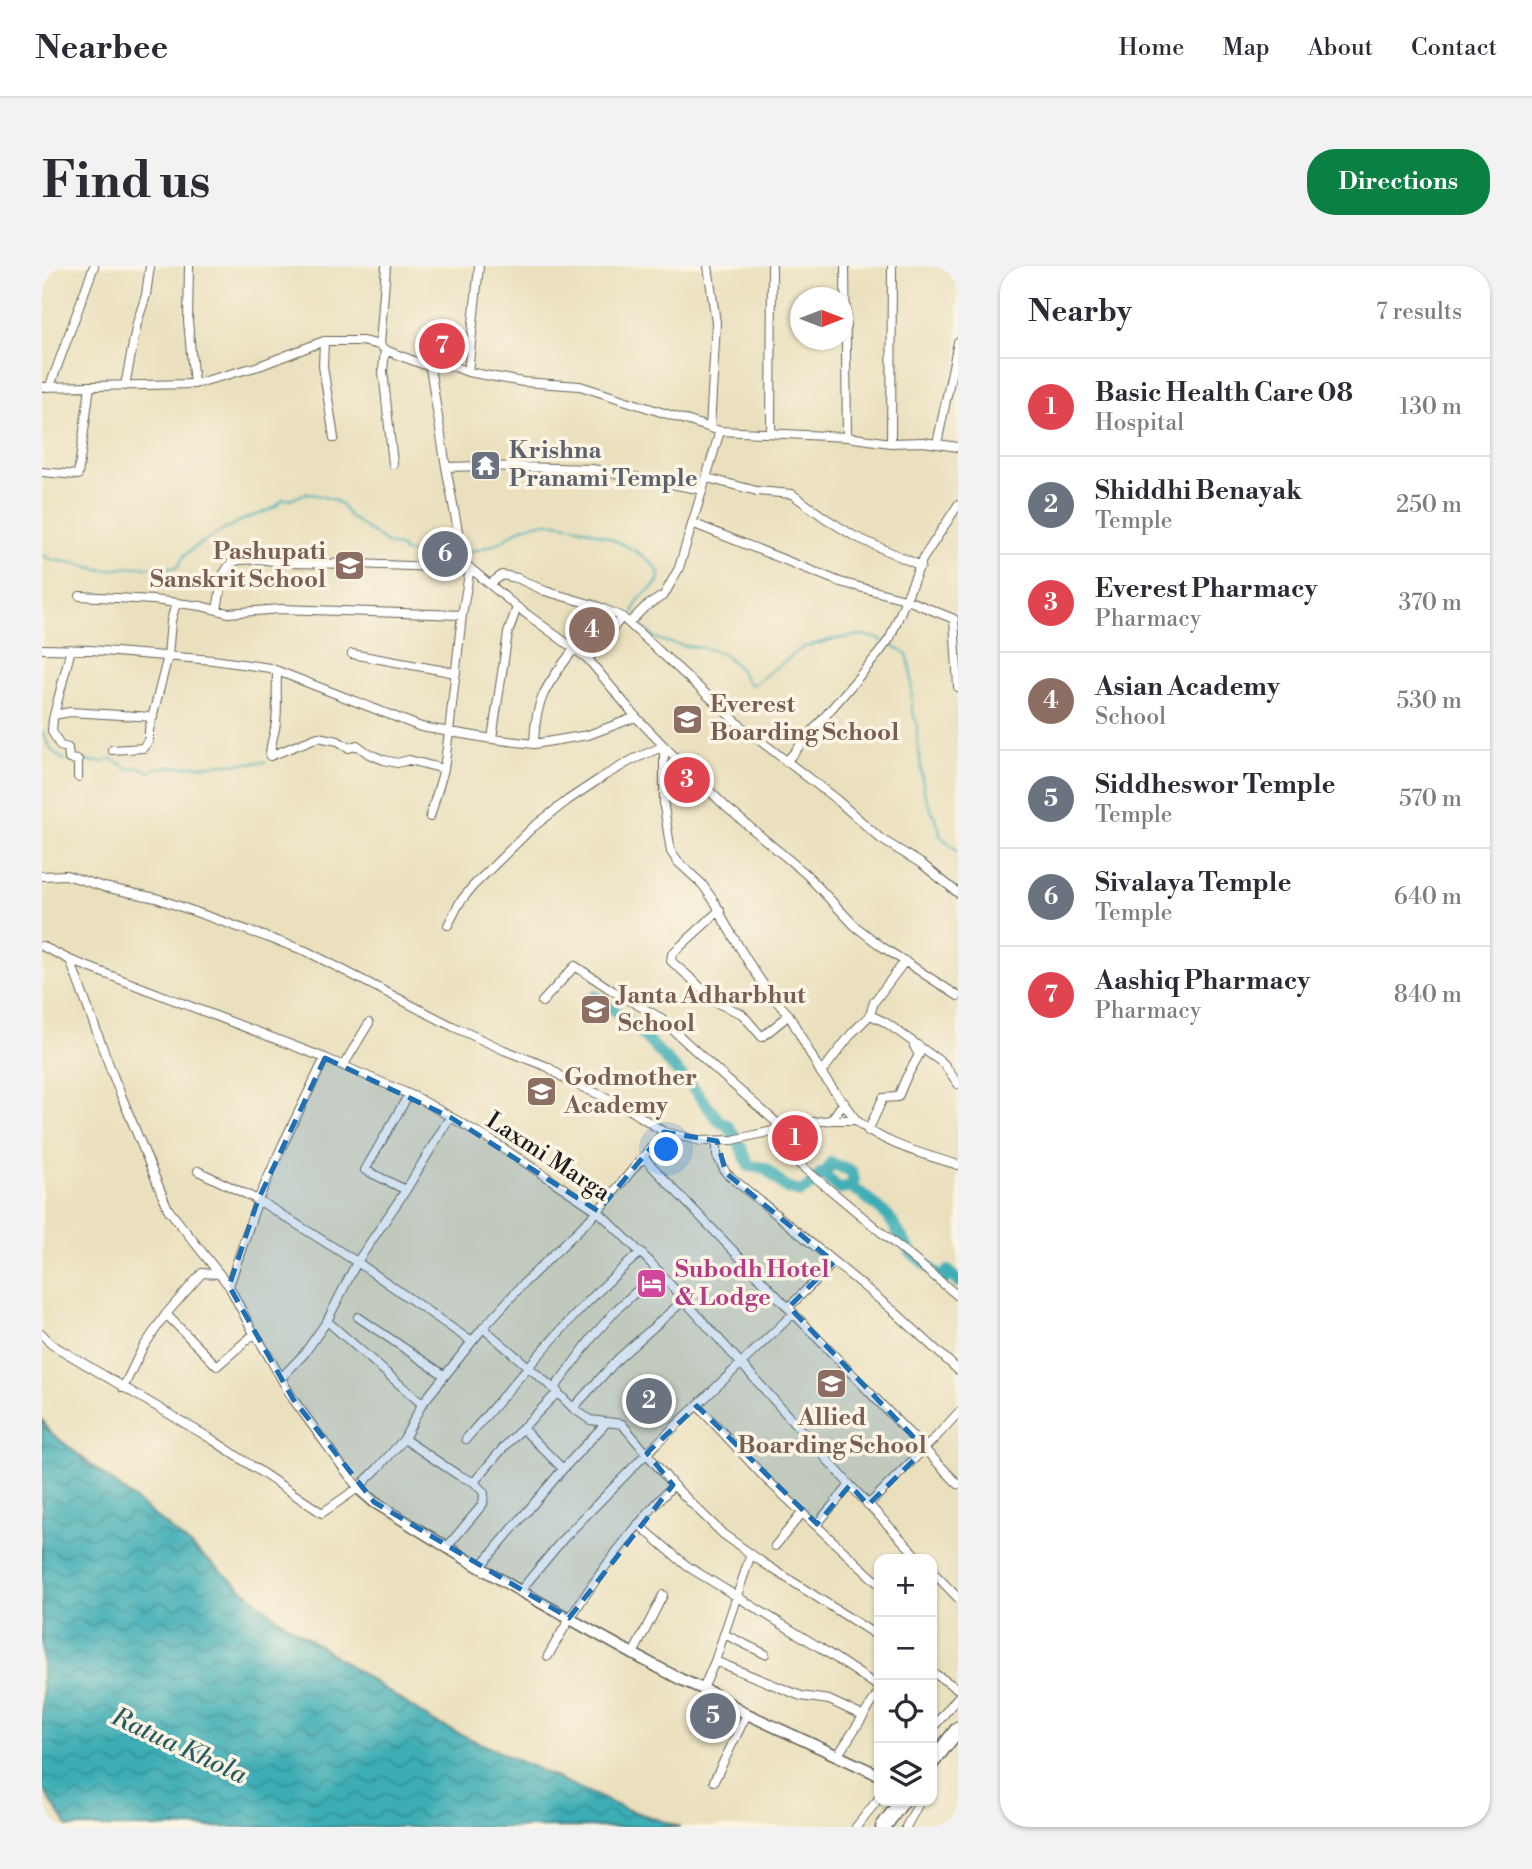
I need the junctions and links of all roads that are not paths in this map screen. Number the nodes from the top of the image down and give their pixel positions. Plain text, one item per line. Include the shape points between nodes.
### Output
1 (94, 266) edge
2 (149, 266) edge
3 (189, 266) edge
4 (386, 266) edge
5 (479, 266) edge
6 (708, 266) edge
7 (772, 266) edge
8 (845, 266) edge
9 (892, 266) edge
10 (324, 341) junction
11 (958, 342) edge
12 (382, 348) junction
13 (430, 368) junction
14 (468, 372) junction
15 (194, 384) junction
16 (46, 386) edge
17 (90, 386) junction
18 (125, 386) junction
19 (710, 428) junction
20 (720, 431) junction
21 (771, 433) junction
22 (847, 437) junction
23 (334, 438) dead end
24 (891, 443) junction
25 (937, 444) junction
26 (958, 447) edge
27 (393, 464) dead end
28 (446, 467) junction
29 (42, 472) edge
30 (706, 478) junction
31 (703, 490) junction
32 (958, 505) edge
33 (692, 523) junction
34 (467, 566) junction
35 (921, 566) junction
36 (490, 584) junction
37 (80, 596) dead end
38 (905, 598) junction
39 (176, 603) junction
40 (517, 607) junction
41 (217, 610) junction
42 (462, 615) junction
43 (626, 620) junction
44 (956, 620) edge
45 (42, 649) edge
46 (71, 649) junction
47 (574, 649) junction
48 (352, 654) dead end
49 (169, 656) junction
50 (588, 659) junction
51 (280, 672) junction
52 (456, 673) junction
53 (958, 687) edge
54 (54, 715) junction
55 (153, 717) junction
56 (636, 717) junction
57 (449, 732) junction
58 (492, 739) junction
59 (534, 744) junction
60 (664, 746) junction
61 (112, 750) dead end
62 (786, 762) junction
63 (444, 769) junction
64 (78, 777) dead end
65 (430, 817) dead end
66 (42, 876) edge
67 (958, 893) edge
68 (720, 910) junction
69 (448, 925) dead end
70 (42, 946) edge
71 (71, 960) junction
72 (905, 961) junction
73 (958, 996) edge
74 (542, 1002) dead end
75 (789, 1015) junction
76 (870, 1015) junction
77 (369, 1023) dead end
78 (912, 1042) junction
79 (325, 1058) junction
80 (343, 1066) junction
81 (821, 1073) junction
82 (958, 1084) edge
83 (409, 1094) junction
84 (844, 1102) junction
85 (450, 1117) junction
86 (831, 1120) junction
87 (856, 1120) junction
88 (784, 1129) junction
89 (664, 1132) junction
90 (869, 1132) junction
91 (717, 1141) junction
92 (643, 1157) junction
93 (958, 1166) edge
94 (198, 1171) dead end
95 (406, 1190) junction
96 (258, 1200) junction
97 (598, 1210) junction
98 (641, 1252) junction
99 (357, 1262) junction
100 (834, 1262) junction
101 (659, 1271) junction
102 (219, 1274) junction
103 (229, 1286) junction
104 (958, 1296) edge
105 (684, 1300) junction
106 (791, 1310) junction
107 (166, 1314) junction
108 (358, 1317) dead end
109 (327, 1321) junction
110 (483, 1328) junction
111 (42, 1334) edge
112 (254, 1334) junction
113 (471, 1342) junction
114 (742, 1364) junction
115 (528, 1368) junction
116 (958, 1370) edge
117 (444, 1375) junction
118 (281, 1378) junction
119 (122, 1388) junction
120 (556, 1391) junction
121 (422, 1405) junction
122 (698, 1406) junction
123 (573, 1408) junction
124 (958, 1413) edge
125 (607, 1422) junction
126 (522, 1429) junction
127 (404, 1439) junction
128 (466, 1439) dead end
129 (925, 1449) junction
130 (647, 1453) junction
131 (563, 1469) junction
132 (474, 1482) junction
133 (958, 1484) edge
134 (673, 1485) junction
135 (850, 1485) junction
136 (358, 1488) junction
137 (868, 1504) junction
138 (802, 1513) junction
139 (638, 1524) junction
140 (817, 1524) junction
141 (775, 1546) dead end
142 (447, 1547) junction
143 (751, 1554) junction
144 (915, 1554) edge
145 (480, 1567) junction
146 (937, 1576) edge
147 (874, 1579) edge
148 (520, 1591) junction
149 (663, 1595) dead end
150 (736, 1598) junction
151 (958, 1598) edge
152 (569, 1618) junction
153 (724, 1634) junction
154 (874, 1634) edge
155 (633, 1654) junction
156 (765, 1654) dead end
157 (548, 1656) dead end
158 (715, 1661) junction
159 (937, 1675) edge
160 (874, 1686) edge
161 (703, 1689) junction
162 (958, 1689) edge
163 (958, 1697) edge
164 (874, 1698) edge
165 (747, 1714) junction
166 (863, 1716) junction
167 (937, 1723) edge
168 (958, 1729) edge
169 (838, 1755) junction
170 (937, 1755) edge
171 (874, 1773) edge
172 (714, 1781) dead end
173 (874, 1804) edge
174 (898, 1806) edge
175 (917, 1806) edge
176 (856, 1827) edge
177 (883, 1827) edge
178 (906, 1827) edge

1 - 16 street
2 - 18 street
3 - 15 street
4 - 12 street
5 - 14 street
6 - 19 street via 716,323
7 - 21 street
8 - 22 street
9 - 24 street
10 - 12 street via 362,341
10 - 15 street
10 - 23 street via 323,366
11 - 25 street
12 - 13 street
12 - 27 street
13 - 14 street via 450,366
13 - 28 street
14 - 19 street via 523,383 580,386
15 - 18 street
16 - 17 street
17 - 18 street
17 - 29 street via 78,475
19 - 20 street
20 - 21 street
20 - 30 street
21 - 22 street
22 - 24 street
24 - 25 street
25 - 26 street
28 - 31 street via 592,469
28 - 34 street
30 - 31 street
30 - 35 street via 792,494 854,536
31 - 33 street
32 - 35 street
33 - 38 street via 840,582
33 - 43 street via 679,568 664,594
34 - 36 street
34 - 41 street via 239,560 223,575
34 - 42 street
35 - 38 street
36 - 40 street
36 - 43 street via 502,575 517,578
37 - 39 street
38 - 44 street
38 - 62 street via 890,638
39 - 41 street
39 - 49 street
40 - 47 street
40 - 58 street via 508,633
41 - 42 street
42 - 52 street
43 - 50 street
43 - 62 street
44 - 53 street
45 - 46 street
46 - 49 street
46 - 54 street
47 - 50 street
47 - 59 street via 540,701
48 - 52 street
49 - 51 street via 244,663
49 - 55 street
50 - 56 street
51 - 57 street via 421,727
51 - 63 street via 270,756 318,737 349,748 357,746 384,760
52 - 57 street
54 - 55 street
54 - 64 street via 52,731 60,746 68,748 69,759 78,760
55 - 61 street via 149,740 142,748
56 - 59 street via 588,735
56 - 60 street
57 - 58 street
57 - 63 street
58 - 59 street
60 - 68 street via 664,807 671,852
60 - 69 street via 604,776 532,828 460,902
60 - 72 street via 726,807 806,874 855,926
62 - 67 street via 881,839
63 - 65 street
66 - 89 street via 66,875 156,898 306,951 452,1026 548,1067
68 - 75 street via 769,993
68 - 75 street via 671,961 715,1002 742,1014 762,1037
70 - 71 street, Laxmi Marga
71 - 79 street, Laxmi Marga
71 - 102 street via 169,1209
72 - 73 street
72 - 76 street via 874,1002
74 - 88 street via 575,966 581,968 659,1017
75 - 81 street
76 - 78 street
76 - 81 street
77 - 80 street
78 - 82 street via 944,1064
78 - 90 street via 919,1055 898,1097 883,1098
79 - 80 street, Laxmi Marga
79 - 96 street
80 - 83 street, Laxmi Marga
81 - 84 street
83 - 85 street, Laxmi Marga
83 - 95 street via 365,1170
84 - 86 street
84 - 87 street
85 - 95 street
85 - 97 street, Laxmi Marga
86 - 87 street
86 - 88 street
87 - 90 street
88 - 91 street
88 - 104 street via 793,1158
89 - 91 street
89 - 92 street
90 - 93 street
91 - 100 street via 717,1156 726,1173
92 - 97 street
92 - 106 street
94 - 96 street
95 - 99 street
96 - 99 street
96 - 103 street
97 - 98 street, Laxmi Marga
97 - 110 street
98 - 101 street, Laxmi Marga
98 - 115 street via 609,1279
99 - 109 street
99 - 113 street
100 - 106 street
100 - 116 street
101 - 105 street, Laxmi Marga
101 - 120 street via 594,1335
102 - 103 street
102 - 107 street via 202,1273
103 - 112 street
105 - 114 street, Laxmi Marga
105 - 123 street via 619,1358
106 - 114 street
106 - 129 street
107 - 112 street via 217,1366
107 - 119 street
108 - 117 street
109 - 118 street
109 - 121 street
110 - 113 street
110 - 115 street
111 - 119 street
112 - 118 street
113 - 117 street
114 - 122 street
114 - 135 street, Laxmi Marga
115 - 120 street
115 - 128 street
117 - 121 street
118 - 136 street
119 - 136 street via 213,1440 322,1513
120 - 123 street
120 - 126 street
121 - 127 street
122 - 130 street
122 - 138 street
123 - 125 street via 590,1420
124 - 129 street
125 - 130 street via 622,1423
125 - 131 street
126 - 131 street
126 - 132 street
127 - 132 street
127 - 136 street
129 - 133 street
129 - 137 street
130 - 134 street
130 - 148 street via 564,1538
131 - 145 street
132 - 142 street via 484,1493 483,1504
134 - 139 street
134 - 143 street via 723,1534
135 - 137 street, Laxmi Marga
135 - 140 street
136 - 142 street
137 - 144 street, Laxmi Marga
138 - 140 street
138 - 141 street
139 - 150 street via 687,1566
139 - 152 street
140 - 147 street
142 - 145 street
143 - 150 street
143 - 154 street
145 - 148 street
146 - 151 street
148 - 152 street
149 - 155 street
150 - 153 street
150 - 160 street via 819,1647
152 - 155 street
152 - 157 street
153 - 156 street
153 - 158 street
155 - 161 street
158 - 161 street
158 - 166 street
159 - 162 street
161 - 165 street
163 - 167 street
164 - 166 street
165 - 169 street
165 - 172 street
166 - 169 street
168 - 170 highway
169 - 171 street
173 - 176 street
174 - 177 highway
175 - 178 street

